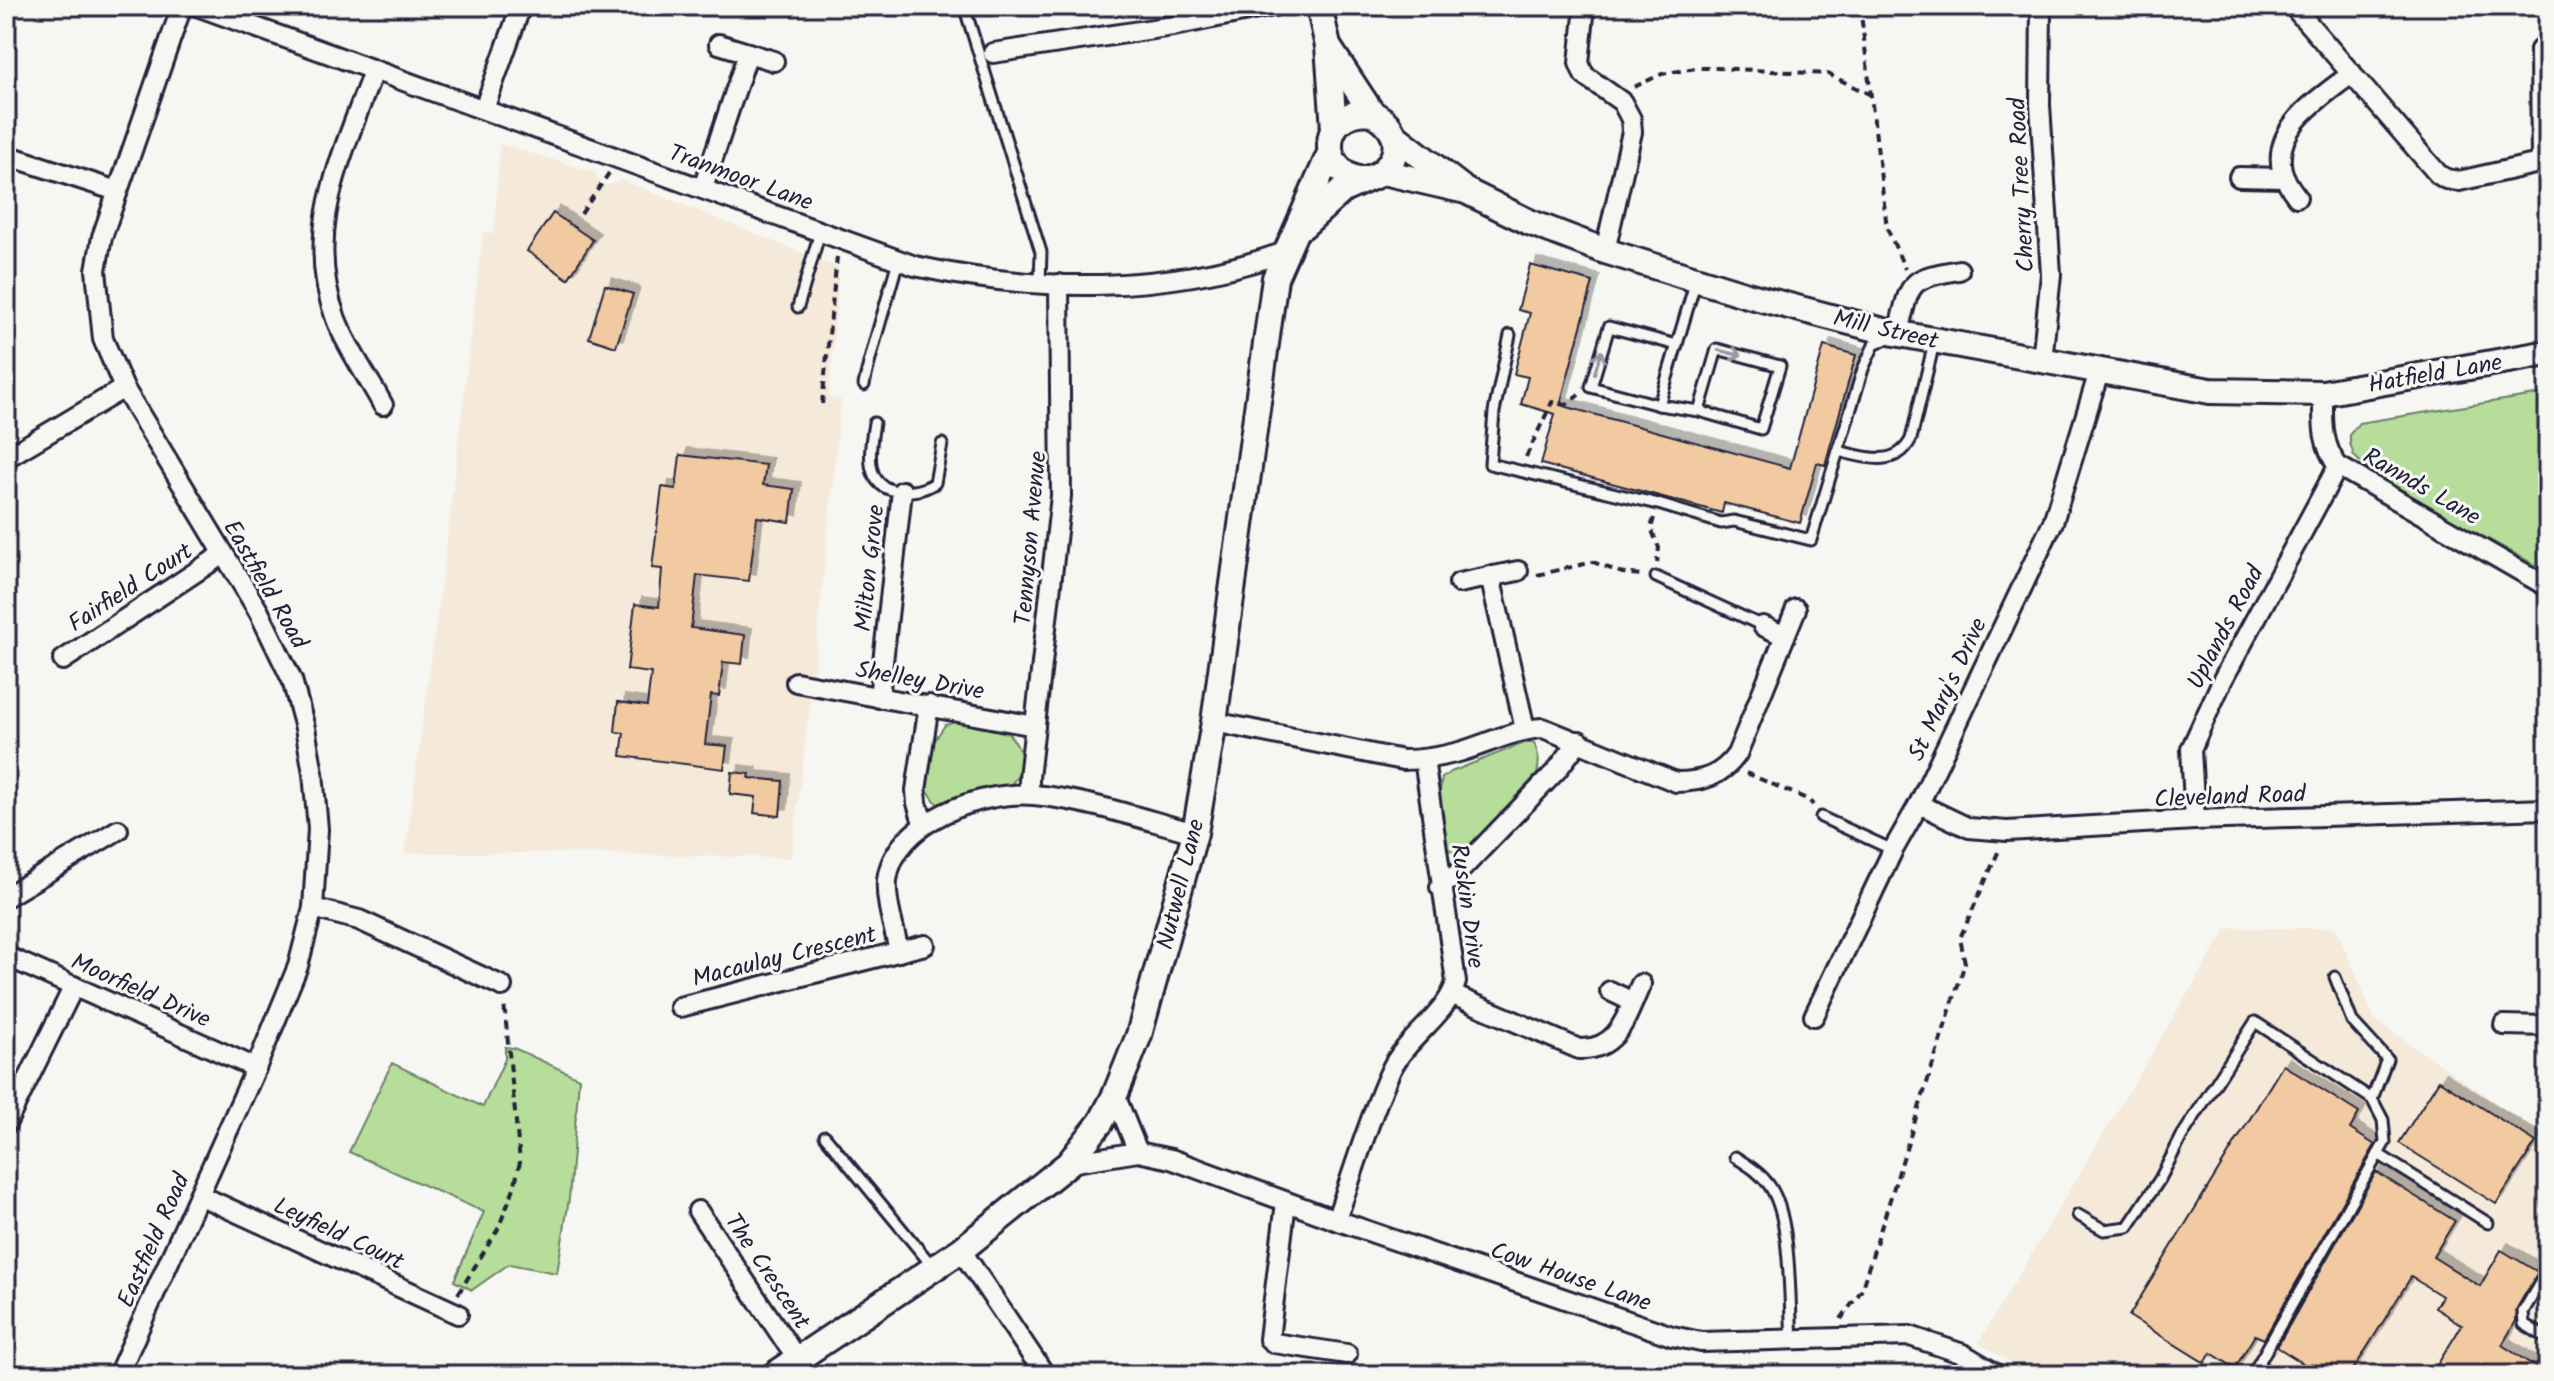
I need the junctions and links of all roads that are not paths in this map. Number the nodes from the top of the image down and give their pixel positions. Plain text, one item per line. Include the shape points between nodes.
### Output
1 (182, 6) edge
2 (197, 6) edge
3 (521, 6) edge
4 (964, 6) edge
5 (1273, 6) edge
6 (1319, 6) edge
7 (1585, 6) edge
8 (2041, 6) edge
9 (2293, 6) edge
10 (719, 44) dead end
11 (1328, 46) junction
12 (2540, 50) dead end
13 (748, 53) junction
14 (993, 53) dead end
15 (774, 61) dead end
16 (373, 71) junction
17 (2352, 73) junction
18 (484, 109) junction
19 (1372, 113) junction
20 (1395, 136) junction
21 (1332, 141) junction
22 (6, 155) edge
23 (2544, 162) edge
24 (1378, 175) junction
25 (2239, 177) dead end
26 (2285, 178) junction
27 (703, 188) junction
28 (117, 191) junction
29 (1466, 191) junction
30 (2297, 197) dead end
31 (1298, 230) junction
32 (820, 232) junction
33 (1605, 251) junction
34 (1285, 252) junction
35 (898, 260) junction
36 (1959, 270) dead end
37 (1696, 280) junction
38 (1050, 284) junction
39 (798, 307) dead end
40 (1898, 332) junction
41 (1510, 335) dead end
42 (1935, 340) junction
43 (1677, 345) junction
44 (2548, 353) edge
45 (2042, 361) junction
46 (2099, 372) junction
47 (864, 385) dead end
48 (124, 388) junction
49 (2323, 393) junction
50 (383, 405) dead end
51 (1659, 405) junction
52 (1699, 411) junction
53 (874, 423) dead end
54 (942, 444) dead end
55 (1838, 451) junction
56 (6, 458) edge
57 (2338, 466) junction
58 (902, 491) junction
59 (223, 554) junction
60 (1518, 571) road end
61 (1490, 576) junction
62 (1656, 577) road end
63 (1459, 583) dead end
64 (2548, 587) edge
65 (1796, 609) dead end
66 (1763, 626) joint
67 (1785, 636) junction
68 (63, 660) dead end
69 (796, 682) dead end
70 (879, 698) junction
71 (929, 705) junction
72 (1214, 722) junction
73 (1035, 726) junction
74 (1525, 729) junction
75 (1579, 741) junction
76 (1424, 759) junction
77 (1029, 794) junction
78 (1919, 804) junction
79 (2548, 809) edge
80 (1821, 817) road end
81 (2195, 820) junction
82 (923, 823) junction
83 (118, 830) dead end
84 (1195, 833) junction
85 (1893, 850) junction
86 (1440, 887) junction
87 (6, 897) edge
88 (313, 908) junction
89 (925, 945) dead end
90 (899, 952) junction
91 (6, 956) edge
92 (2335, 977) dead end
93 (1641, 984) dead end
94 (74, 986) junction
95 (502, 986) road end
96 (1610, 991) dead end
97 (1453, 995) junction
98 (1633, 1002) junction
99 (680, 1007) dead end
100 (1814, 1016) dead end
101 (2504, 1025) dead end
102 (2548, 1026) edge
103 (256, 1068) junction
104 (1115, 1095) junction
105 (2372, 1099) junction
106 (6, 1124) edge
107 (825, 1136) dead end
108 (1138, 1152) junction
109 (2378, 1154) junction
110 (1735, 1157) dead end
111 (1069, 1163) junction
112 (199, 1195) junction
113 (1286, 1202) junction
114 (698, 1211) dead end
115 (2078, 1215) dead end
116 (1336, 1220) junction
117 (2488, 1223) dead end
118 (961, 1250) junction
119 (934, 1268) junction
120 (2548, 1269) edge
121 (452, 1311) road end
122 (2548, 1339) edge
123 (1792, 1340) junction
124 (1347, 1354) dead end
125 (797, 1359) junction
126 (119, 1375) edge
127 (774, 1375) edge
128 (1045, 1375) edge
129 (1998, 1375) edge
130 (2252, 1375) edge

1 - 28 street, Eastfield Road
2 - 16 street, Tranmoor Lane
3 - 18 street
4 - 38 lane
5 - 14 street
6 - 11 street
7 - 33 street via 1579,63 1584,75 1622,102 1631,119
8 - 45 street, Cherry Tree Road via 2040,105 2051,274
9 - 17 street
10 - 13 street
11 - 19 street
11 - 21 street
12 - 23 street
13 - 15 street
13 - 27 street
16 - 18 street, Tranmoor Lane
16 - 50 street via 328,197 322,239 336,320
17 - 23 street via 2446,179 2459,181
17 - 26 street via 2294,121 2284,138
18 - 27 street, Tranmoor Lane
19 - 20 street via 1383,118
19 - 21 street via 1351,114
20 - 24 street via 1393,159
20 - 29 street, Mill Street
21 - 24 street via 1335,164 1345,174
21 - 31 street, Nutwell Lane
22 - 28 street
24 - 29 street, Mill Street
24 - 31 street, Nutwell Lane via 1343,190
25 - 26 street
26 - 30 street
27 - 32 street, Tranmoor Lane
28 - 48 street, Eastfield Road via 96,270 103,339
29 - 33 street, Mill Street
31 - 34 street, Nutwell Lane
32 - 35 street, Tranmoor Lane
32 - 39 lane
33 - 37 street, Mill Street
34 - 38 street, Tranmoor Lane via 1177,280
34 - 72 street, Nutwell Lane via 1275,278
35 - 38 street, Tranmoor Lane via 963,276
35 - 47 lane
36 - 40 street via 1919,279 1908,292
37 - 40 street, Mill Street
37 - 43 lane
38 - 73 street, Tennyson Avenue via 1061,496
40 - 42 street, Mill Street
40 - 55 lane via 1874,345
41 - 55 lane via 1494,412 1490,464 1721,523 1734,521 1811,540
42 - 45 street, Mill Street
42 - 55 lane via 1906,449 1889,459
43 - 51 lane
51 -> 43 lane via 1591,387 1609,327
44 - 49 street, Hatfield Lane
45 - 46 street, Mill Street
46 - 49 street, Mill Street via 2210,391
46 - 78 street, St Mary's Drive via 2053,522
48 - 56 street
48 - 59 street, Eastfield Road
49 - 57 street, Rannds Lane via 2323,435
51 - 52 lane
52 -> 52 lane via 1717,349 1780,366 1761,429
53 - 58 lane via 869,453 874,477 881,486
54 - 58 lane via 935,483
57 - 64 street, Rannds Lane
57 - 81 street, Uplands Road via 2191,749
58 - 70 street, Milton Grove
59 - 68 street, Fairfield Court
59 - 88 street, Eastfield Road via 276,644 305,728 318,829
60 - 61 street
61 - 63 street
61 - 74 street
62 - 66 lane
65 - 67 street
66 - 67 street
67 - 75 street via 1737,754 1729,765 1698,782 1676,782
69 - 70 street, Shelley Drive
70 - 71 street, Shelley Drive
71 - 73 street, Shelley Drive
71 - 82 street via 916,790
72 - 76 street via 1388,758
72 - 84 street, Nutwell Lane
73 - 77 street, Tennyson Avenue
74 - 75 street via 1543,728
74 - 76 street
75 - 86 street via 1557,770
76 - 86 street, Ruskin Drive
77 - 82 street, Macaulay Crescent via 952,809
77 - 84 street, Macaulay Crescent
78 - 81 street, Cleveland Road via 1969,828 2007,831
78 - 85 street, St Mary's Drive
79 - 81 street, Cleveland Road
80 - 85 lane
82 - 90 street, Macaulay Crescent via 901,844 887,879
83 - 87 street
84 - 104 street, Nutwell Lane via 1139,1035
85 - 100 street, St Mary's Drive
86 - 97 street, Ruskin Drive via 1456,973
88 - 95 street via 359,920
88 - 103 street, Eastfield Road via 298,966
89 - 90 street, Macaulay Crescent
90 - 99 street, Macaulay Crescent
91 - 94 street, Moorfield Drive
92 - 105 lane via 2352,1021 2387,1059
93 - 98 street
94 - 103 street, Moorfield Drive
94 - 106 street
96 - 98 street
97 - 98 street via 1579,1049 1607,1044
97 - 116 street, Ruskin Drive via 1392,1068
101 - 102 street
103 - 112 street, Eastfield Road
104 - 108 street
104 - 111 street, Nutwell Lane
105 - 109 lane via 2383,1120 2385,1142
105 - 115 lane via 2255,1022 2128,1227 2104,1230
107 - 119 lane
108 - 111 street, Cow House Lane
108 - 113 street, Cow House Lane
109 - 117 lane
109 - 130 lane
110 - 123 lane via 1758,1173 1778,1202
111 - 118 street, Nutwell Lane
112 - 121 street, Leyfield Court
112 - 126 street, Eastfield Road
113 - 116 street, Cow House Lane
113 - 124 street via 1269,1339
114 - 125 street, The Crescent
116 - 123 street, Cow House Lane via 1672,1336 1701,1342
118 - 119 street, Nutwell Lane
118 - 128 street
119 - 125 street, Nutwell Lane
120 - 122 lane via 2523,1312 2524,1324
123 - 129 street, Cow House Lane via 1910,1336 1963,1354
125 - 127 street, Nutwell Lane

